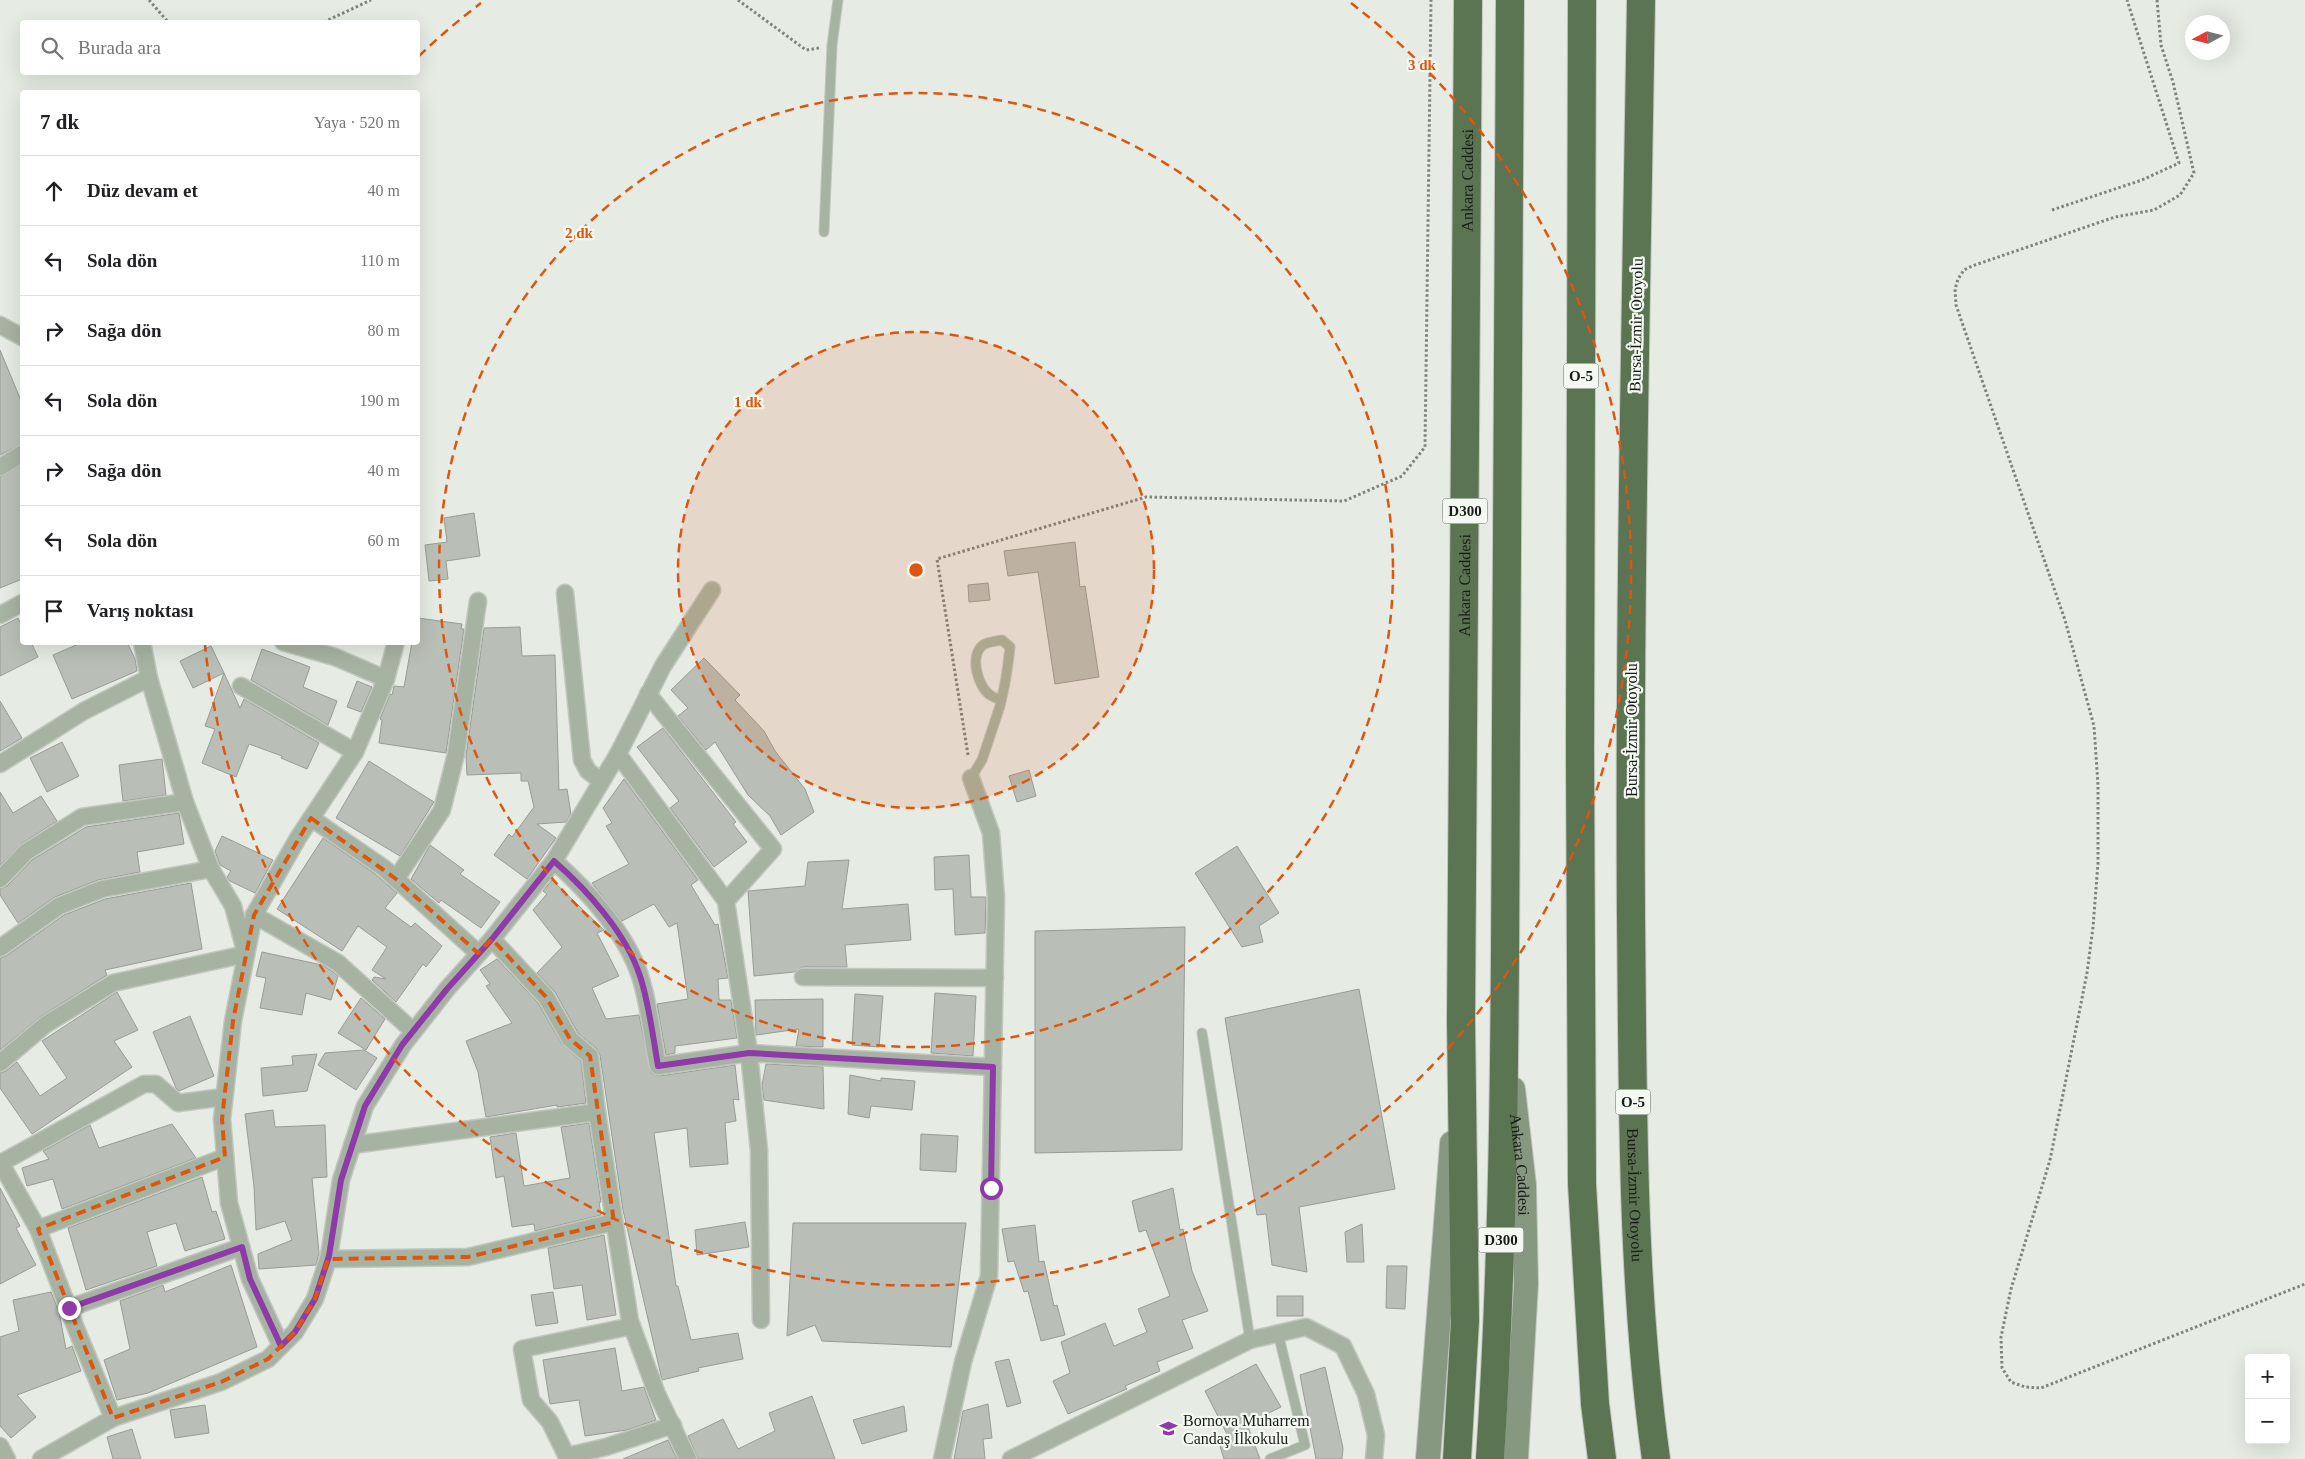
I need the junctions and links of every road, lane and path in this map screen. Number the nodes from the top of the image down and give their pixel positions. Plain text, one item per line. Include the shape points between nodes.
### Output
1 (149, 0) edge
2 (371, 0) edge
3 (738, 0) edge
4 (838, 0) edge
5 (1431, 0) edge
6 (1468, 0) edge
7 (1510, 0) edge
8 (1582, 0) edge
9 (1641, 0) edge
10 (2127, 0) edge
11 (2157, 0) edge
12 (166, 20) edge
13 (328, 20) edge
14 (832, 45) junction
15 (2052, 210) dead end
16 (824, 232) dead end
17 (0, 325) edge
18 (20, 336) edge
19 (20, 455) edge
20 (0, 467) edge
21 (712, 590) dead end
22 (566, 592) dead end
23 (478, 601) dead end
24 (20, 605) edge
25 (0, 615) edge
26 (142, 645) edge
27 (293, 645) edge
28 (395, 645) edge
29 (148, 678) junction
30 (386, 679) junction
31 (241, 686) dead end
32 (648, 694) junction
33 (1002, 700) junction
34 (354, 752) junction
35 (618, 754) junction
36 (0, 764) edge
37 (971, 778) junction
38 (601, 782) junction
39 (185, 802) junction
40 (311, 818) junction
41 (554, 861) junction
42 (211, 869) junction
43 (0, 879) edge
44 (396, 879) junction
45 (726, 901) junction
46 (254, 915) junction
47 (492, 939) junction
48 (0, 948) edge
49 (478, 953) junction
50 (246, 954) junction
51 (803, 976) dead end
52 (995, 978) junction
53 (1505, 1021) junction
54 (1461, 1022) junction
55 (414, 1031) junction
56 (1202, 1033) dead end
57 (749, 1053) junction
58 (0, 1063) edge
59 (993, 1067) junction
60 (224, 1097) junction
61 (597, 1112) junction
62 (352, 1145) junction
63 (225, 1157) junction
64 (0, 1162) edge
65 (614, 1222) junction
66 (38, 1229) junction
67 (242, 1247) junction
68 (328, 1259) junction
69 (2305, 1284) edge
70 (69, 1308) junction
71 (761, 1320) dead end
72 (632, 1326) junction
73 (1278, 1333) junction
74 (1250, 1340) junction
75 (281, 1346) junction
76 (113, 1418) junction
77 (673, 1425) junction
78 (0, 1446) edge
79 (567, 1458) edge
80 (7, 1459) edge
81 (41, 1459) edge
82 (688, 1459) edge
83 (942, 1459) edge
84 (1011, 1459) edge
85 (1270, 1459) edge
86 (1374, 1459) edge
87 (1428, 1459) edge
88 (1457, 1459) edge
89 (1490, 1459) edge
90 (1516, 1459) edge
91 (1602, 1459) edge
92 (1656, 1459) edge

1 - 12 path
2 - 13 path
3 - 14 path via 806,50
4 - 14 lane
5 - 37 path via 1425,447 1402,476 1344,501 1146,497 937,559
6 - 54 highway, Ankara Caddesi / D300
7 - 53 highway, Ankara Caddesi / D300
8 - 91 highway, O-5 via 1582,1184 1595,1404
9 - 92 highway, Bursa-İzmir Otoyolu / O-5 via 1630,743 1633,1165 1647,1394
10 - 15 path via 2179,163 2142,180
11 - 69 path via 2161,45 2174,82 2194,173 2180,195 2154,210 2115,217 1990,258 1964,270 1955,289 1956,305 2065,620 2094,726 2098,785 2098,863 2087,973 2050,1160 2003,1327 2002,1368 2011,1382 2041,1388
14 - 16 lane
17 - 18 street
19 - 20 street
21 - 32 street
22 - 38 street via 582,760 588,771
23 - 44 street via 456,754 442,810
24 - 25 street
26 - 29 street
27 - 30 street via 335,657
28 - 30 street
29 - 36 street via 84,710
29 - 39 street
30 - 34 street
31 - 34 street
32 - 35 street
32 - 45 street via 772,849
33 - 33 lane via 1010,647 1002,640 983,645 978,652 976,666 980,684 990,695
33 - 37 lane via 982,760
34 - 40 street
35 - 38 street
35 - 45 street
37 - 52 street via 991,833 996,898
38 - 41 street
39 - 42 street
39 - 43 street via 82,817 26,852
40 - 44 street
40 - 46 street
41 - 47 street
41 - 57 street via 580,884 628,948 640,976 658,1066
42 - 48 street via 102,889 59,906
42 - 50 street via 233,906
44 - 49 street
45 - 57 street
46 - 50 street
46 - 55 street via 338,963
47 - 49 street
47 - 61 street via 546,997 570,1039 590,1056
49 - 55 street
50 - 58 street via 113,983 45,1025
50 - 60 street via 233,1021
51 - 52 street
52 - 59 street
53 - 89 highway, Ankara Caddesi / D300 via 1499,1329
53 - 90 main road, Ankara Caddesi via 1524,1185 1526,1284
54 - 87 main road, Ankara Caddesi
54 - 88 highway, Ankara Caddesi / D300 via 1465,1322
55 - 62 street via 365,1106
56 - 74 lane
57 - 59 street
57 - 71 street via 759,1150
59 - 83 street via 989,1276 963,1362
60 - 63 street
60 - 64 street via 178,1104 156,1084 144,1084
61 - 62 street
61 - 65 street
62 - 68 street via 341,1180
63 - 66 street
63 - 67 street via 229,1203
64 - 66 street
65 - 68 street via 468,1257
65 - 72 street
66 - 70 street
67 - 70 street
67 - 75 street via 250,1279
68 - 75 street via 315,1299 295,1332
70 - 76 street
72 - 77 street via 657,1394
72 - 79 street via 522,1349 531,1400 550,1422
73 - 74 street
73 - 85 lane via 1305,1445
73 - 86 street via 1306,1326 1343,1346 1366,1394 1376,1435
74 - 84 street
75 - 76 street via 268,1359 221,1382
76 - 81 street
77 - 79 street
77 - 82 street
78 - 80 street

